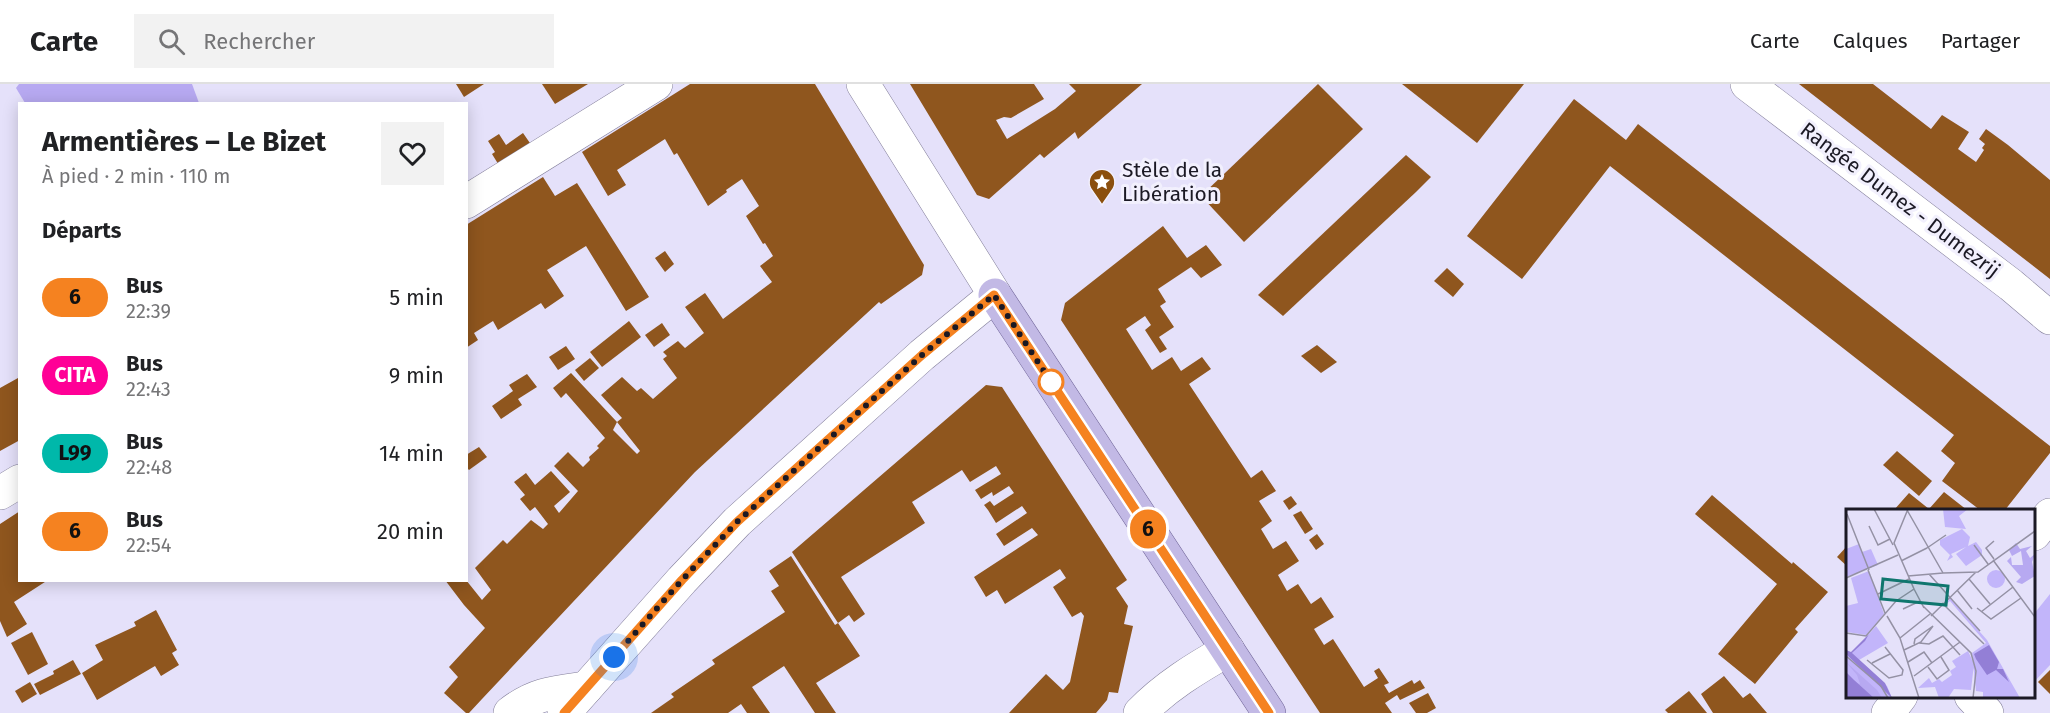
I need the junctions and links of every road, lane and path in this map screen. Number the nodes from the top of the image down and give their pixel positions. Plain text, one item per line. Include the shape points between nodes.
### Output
1 (656, 84) edge
2 (862, 84) edge
3 (1748, 84) edge
4 (468, 201) edge
5 (994, 295) junction
6 (2050, 318) edge
7 (18, 482) edge
8 (0, 493) edge
9 (2050, 515) edge
10 (2035, 533) edge
11 (1228, 650) junction
12 (586, 688) junction
13 (1899, 698) edge
14 (1973, 698) edge
15 (510, 713) edge
16 (564, 713) edge
17 (1140, 713) edge
18 (1269, 713) edge
19 (1888, 713) edge
20 (1987, 713) edge

1 - 4 street
2 - 5 street
3 - 6 street, Rangée Dumez - Dumezrij
5 - 11 main road
5 - 12 street via 737,522
7 - 8 street
9 - 10 street
11 - 17 street via 1182,678
11 - 18 main road
12 - 15 street via 548,693 530,699
12 - 16 street
13 - 19 street
14 - 20 street

